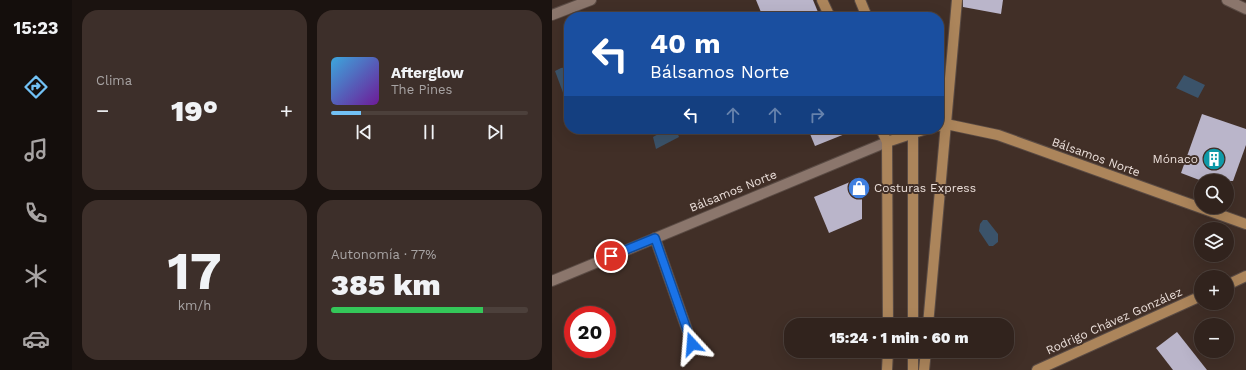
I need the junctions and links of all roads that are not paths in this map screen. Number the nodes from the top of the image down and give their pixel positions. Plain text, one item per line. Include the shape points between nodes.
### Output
1 (591, 0) edge
2 (822, 0) edge
3 (860, 0) edge
4 (957, 0) edge
5 (1227, 0) edge
6 (1246, 9) edge
7 (828, 12) edge
8 (865, 12) edge
9 (552, 16) edge
10 (944, 116) edge
11 (944, 125) edge
12 (883, 134) edge
13 (904, 134) edge
14 (913, 134) edge
15 (942, 134) edge
16 (887, 142) junction
17 (1245, 225) edge
18 (655, 238) junction
19 (1246, 276) edge
20 (552, 281) edge
21 (1234, 282) edge
22 (1194, 299) edge
23 (888, 318) edge
24 (913, 318) edge
25 (929, 318) edge
26 (692, 344) dead end
27 (888, 358) edge
28 (913, 358) edge
29 (925, 358) edge
30 (887, 370) edge
31 (913, 370) edge
32 (924, 370) edge
33 (1037, 370) edge

1 - 9 street
2 - 7 main road
3 - 8 main road
4 - 10 main road
5 - 6 street
11 - 17 main road, Bálsamos Norte via 998,135
12 - 16 main road
13 - 16 main road, Bálsamos Norte
14 - 24 main road
15 - 25 main road
16 - 18 street, Bálsamos Norte
16 - 23 main road
18 - 20 street, Bálsamos Norte
18 - 26 street
19 - 21 main road
22 - 33 main road, Rodrigo Chávez González
27 - 30 main road
28 - 31 main road
29 - 32 main road

